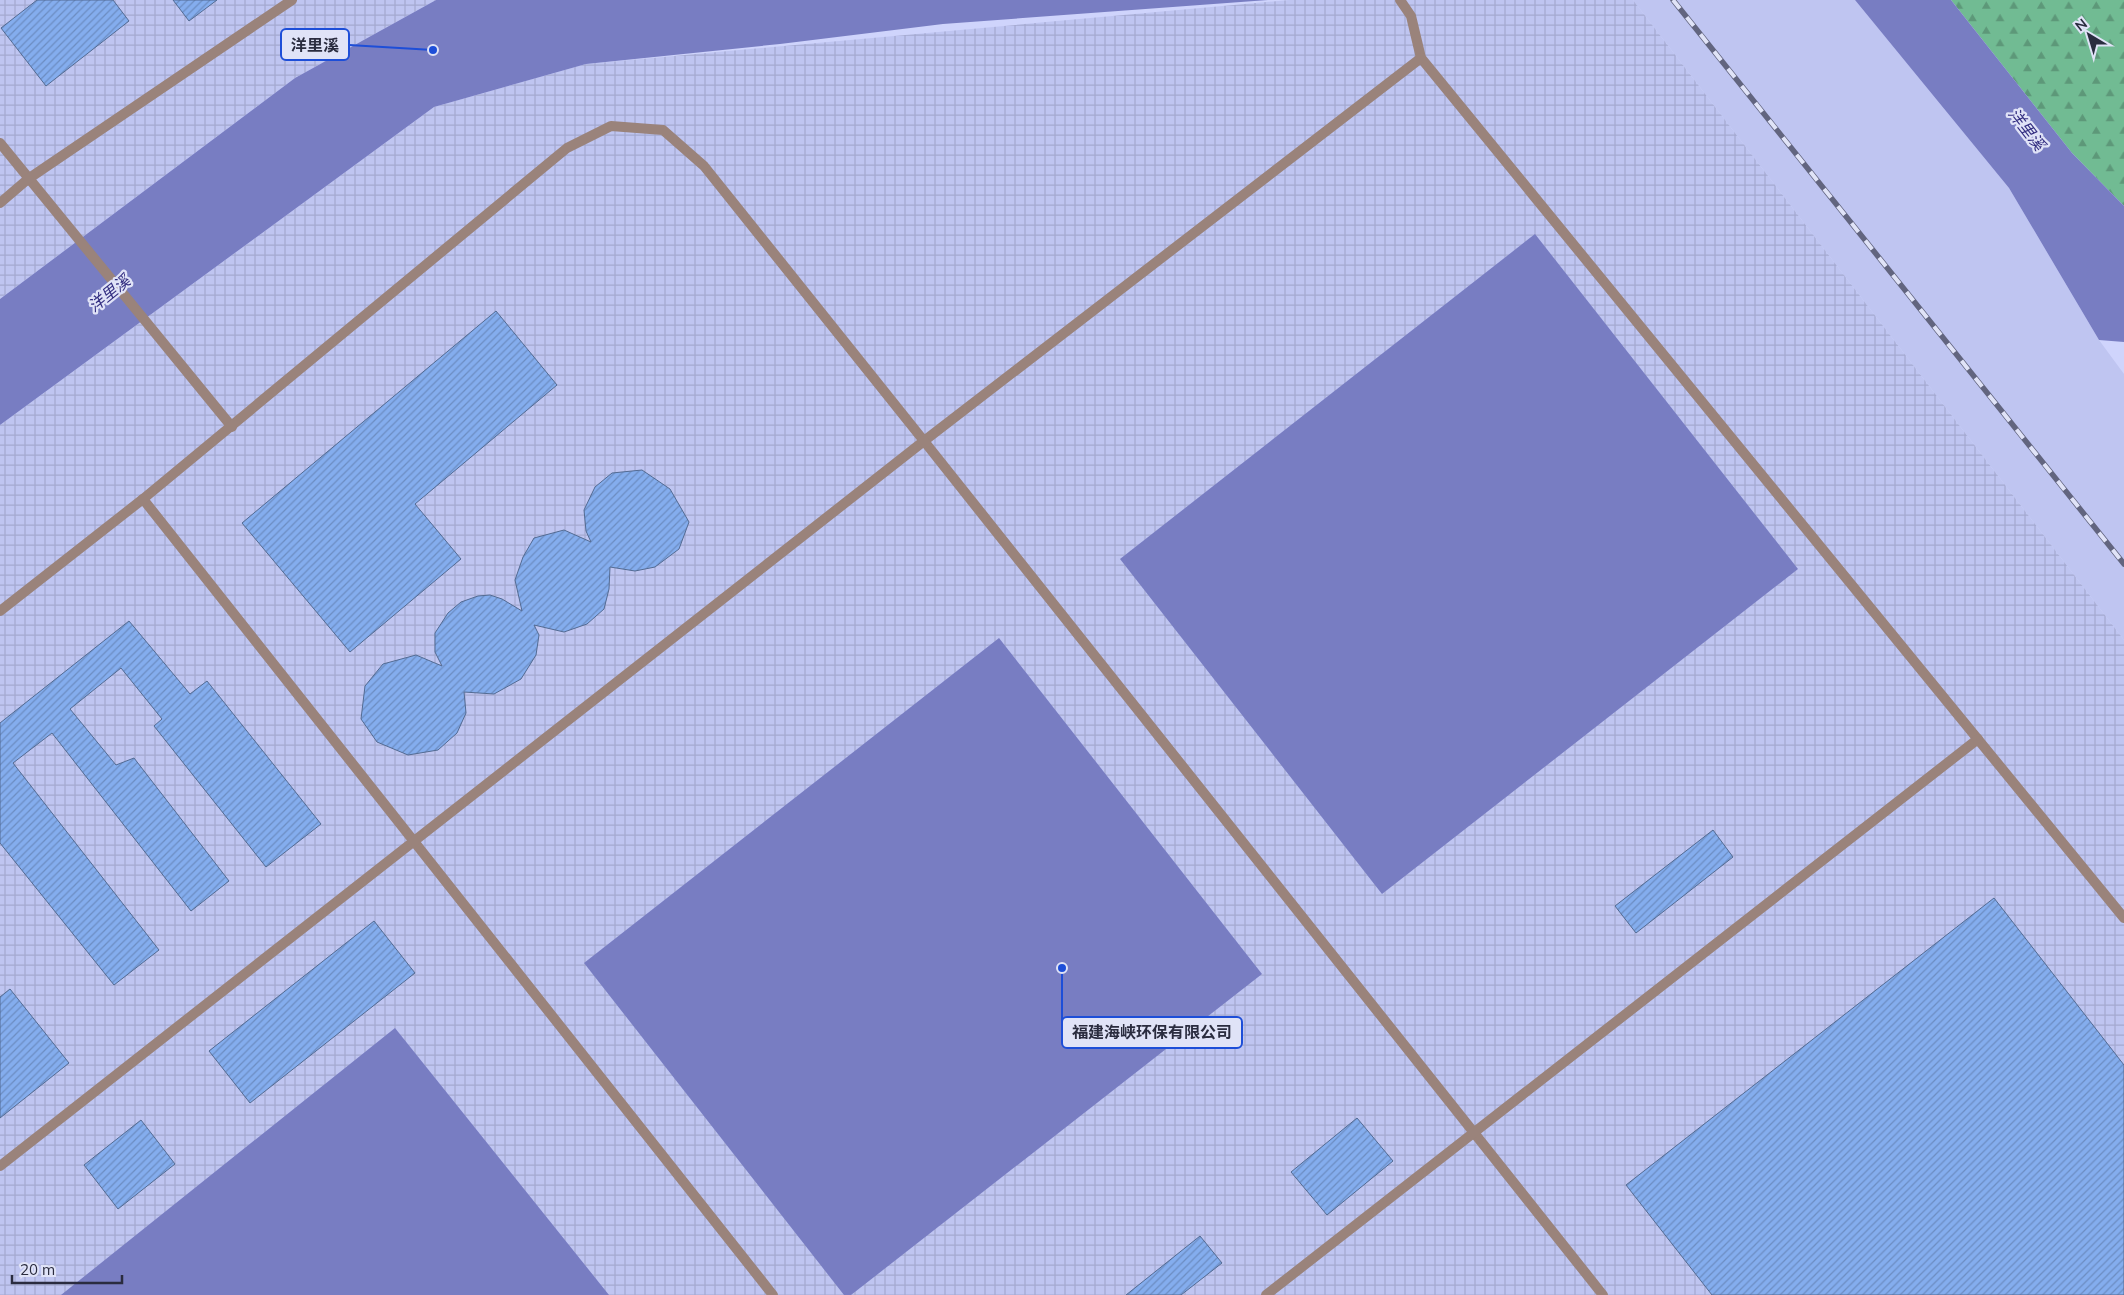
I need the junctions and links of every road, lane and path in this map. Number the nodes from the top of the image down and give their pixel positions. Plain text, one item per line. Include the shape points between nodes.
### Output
1 (292, 0) edge
2 (1400, 0) edge
3 (1421, 58) junction
4 (0, 144) edge
5 (28, 179) junction
6 (0, 203) edge
7 (232, 427) junction
8 (924, 441) junction
9 (143, 499) junction
10 (0, 611) edge
11 (1978, 739) junction
12 (414, 841) junction
13 (2124, 918) edge
14 (1474, 1132) junction
15 (0, 1166) edge
16 (773, 1295) edge
17 (1266, 1295) edge
18 (1603, 1295) edge

1 - 5 lane
2 - 3 lane via 1411,16
3 - 8 lane
3 - 11 lane
4 - 5 lane
5 - 6 lane
5 - 7 lane
7 - 8 lane via 567,148 611,126 663,130 704,166
7 - 9 lane
8 - 12 lane
8 - 14 lane
9 - 10 lane
9 - 12 lane
11 - 13 lane
11 - 14 lane
12 - 15 lane
12 - 16 lane
14 - 17 lane
14 - 18 lane

